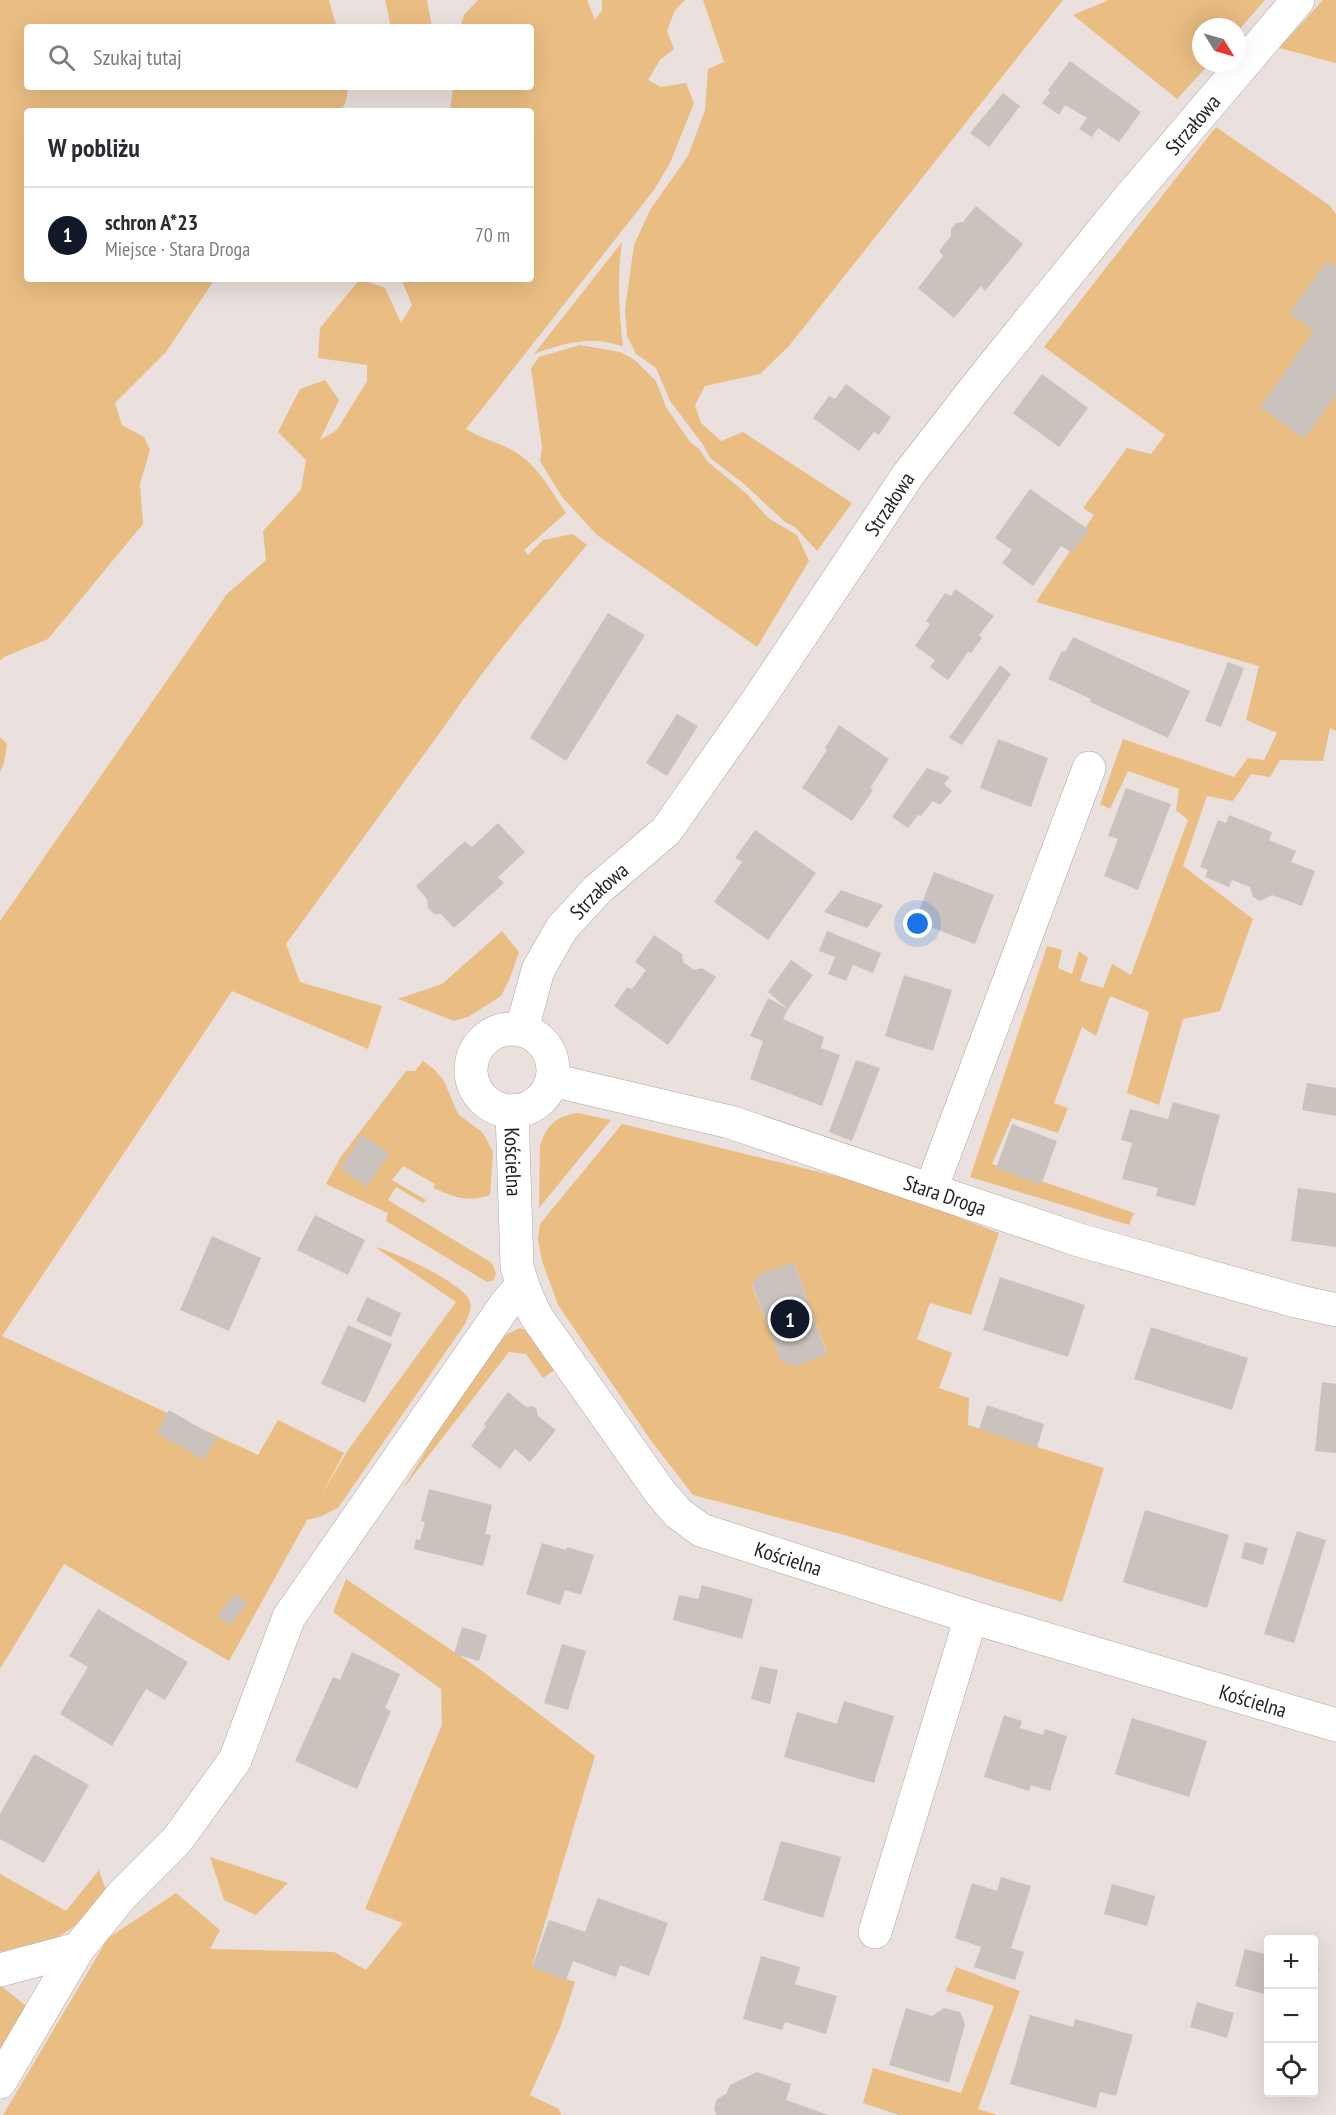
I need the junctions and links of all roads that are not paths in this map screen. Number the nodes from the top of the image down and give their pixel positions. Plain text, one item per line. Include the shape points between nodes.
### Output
1 (1298, 0) edge
2 (1089, 768) dead end
3 (522, 1029) junction
4 (552, 1080) junction
5 (513, 1111) junction
6 (931, 1189) junction
7 (522, 1285) junction
8 (1336, 1310) edge
9 (971, 1617) junction
10 (1336, 1725) edge
11 (875, 1932) dead end
12 (78, 1949) junction
13 (0, 1970) edge
14 (0, 2082) edge

1 - 3 street, Strzałowa via 1126,202 908,475 666,831 597,890 562,928 538,970
2 - 6 street
3 - 4 street via 544,1043 554,1067
3 - 5 street via 488,1036 476,1050 471,1069 478,1094 500,1110
4 - 5 street via 538,1102
4 - 6 street, Stara Droga via 730,1122
5 - 7 street, Kościelna via 516,1244
6 - 8 street, Stara Droga via 1079,1240
7 - 9 street, Kościelna via 538,1319 660,1492 688,1522 701,1530
7 - 12 street via 289,1617 235,1760 177,1840 123,1894
9 - 10 street, Kościelna
9 - 11 street
12 - 13 street
12 - 14 street

